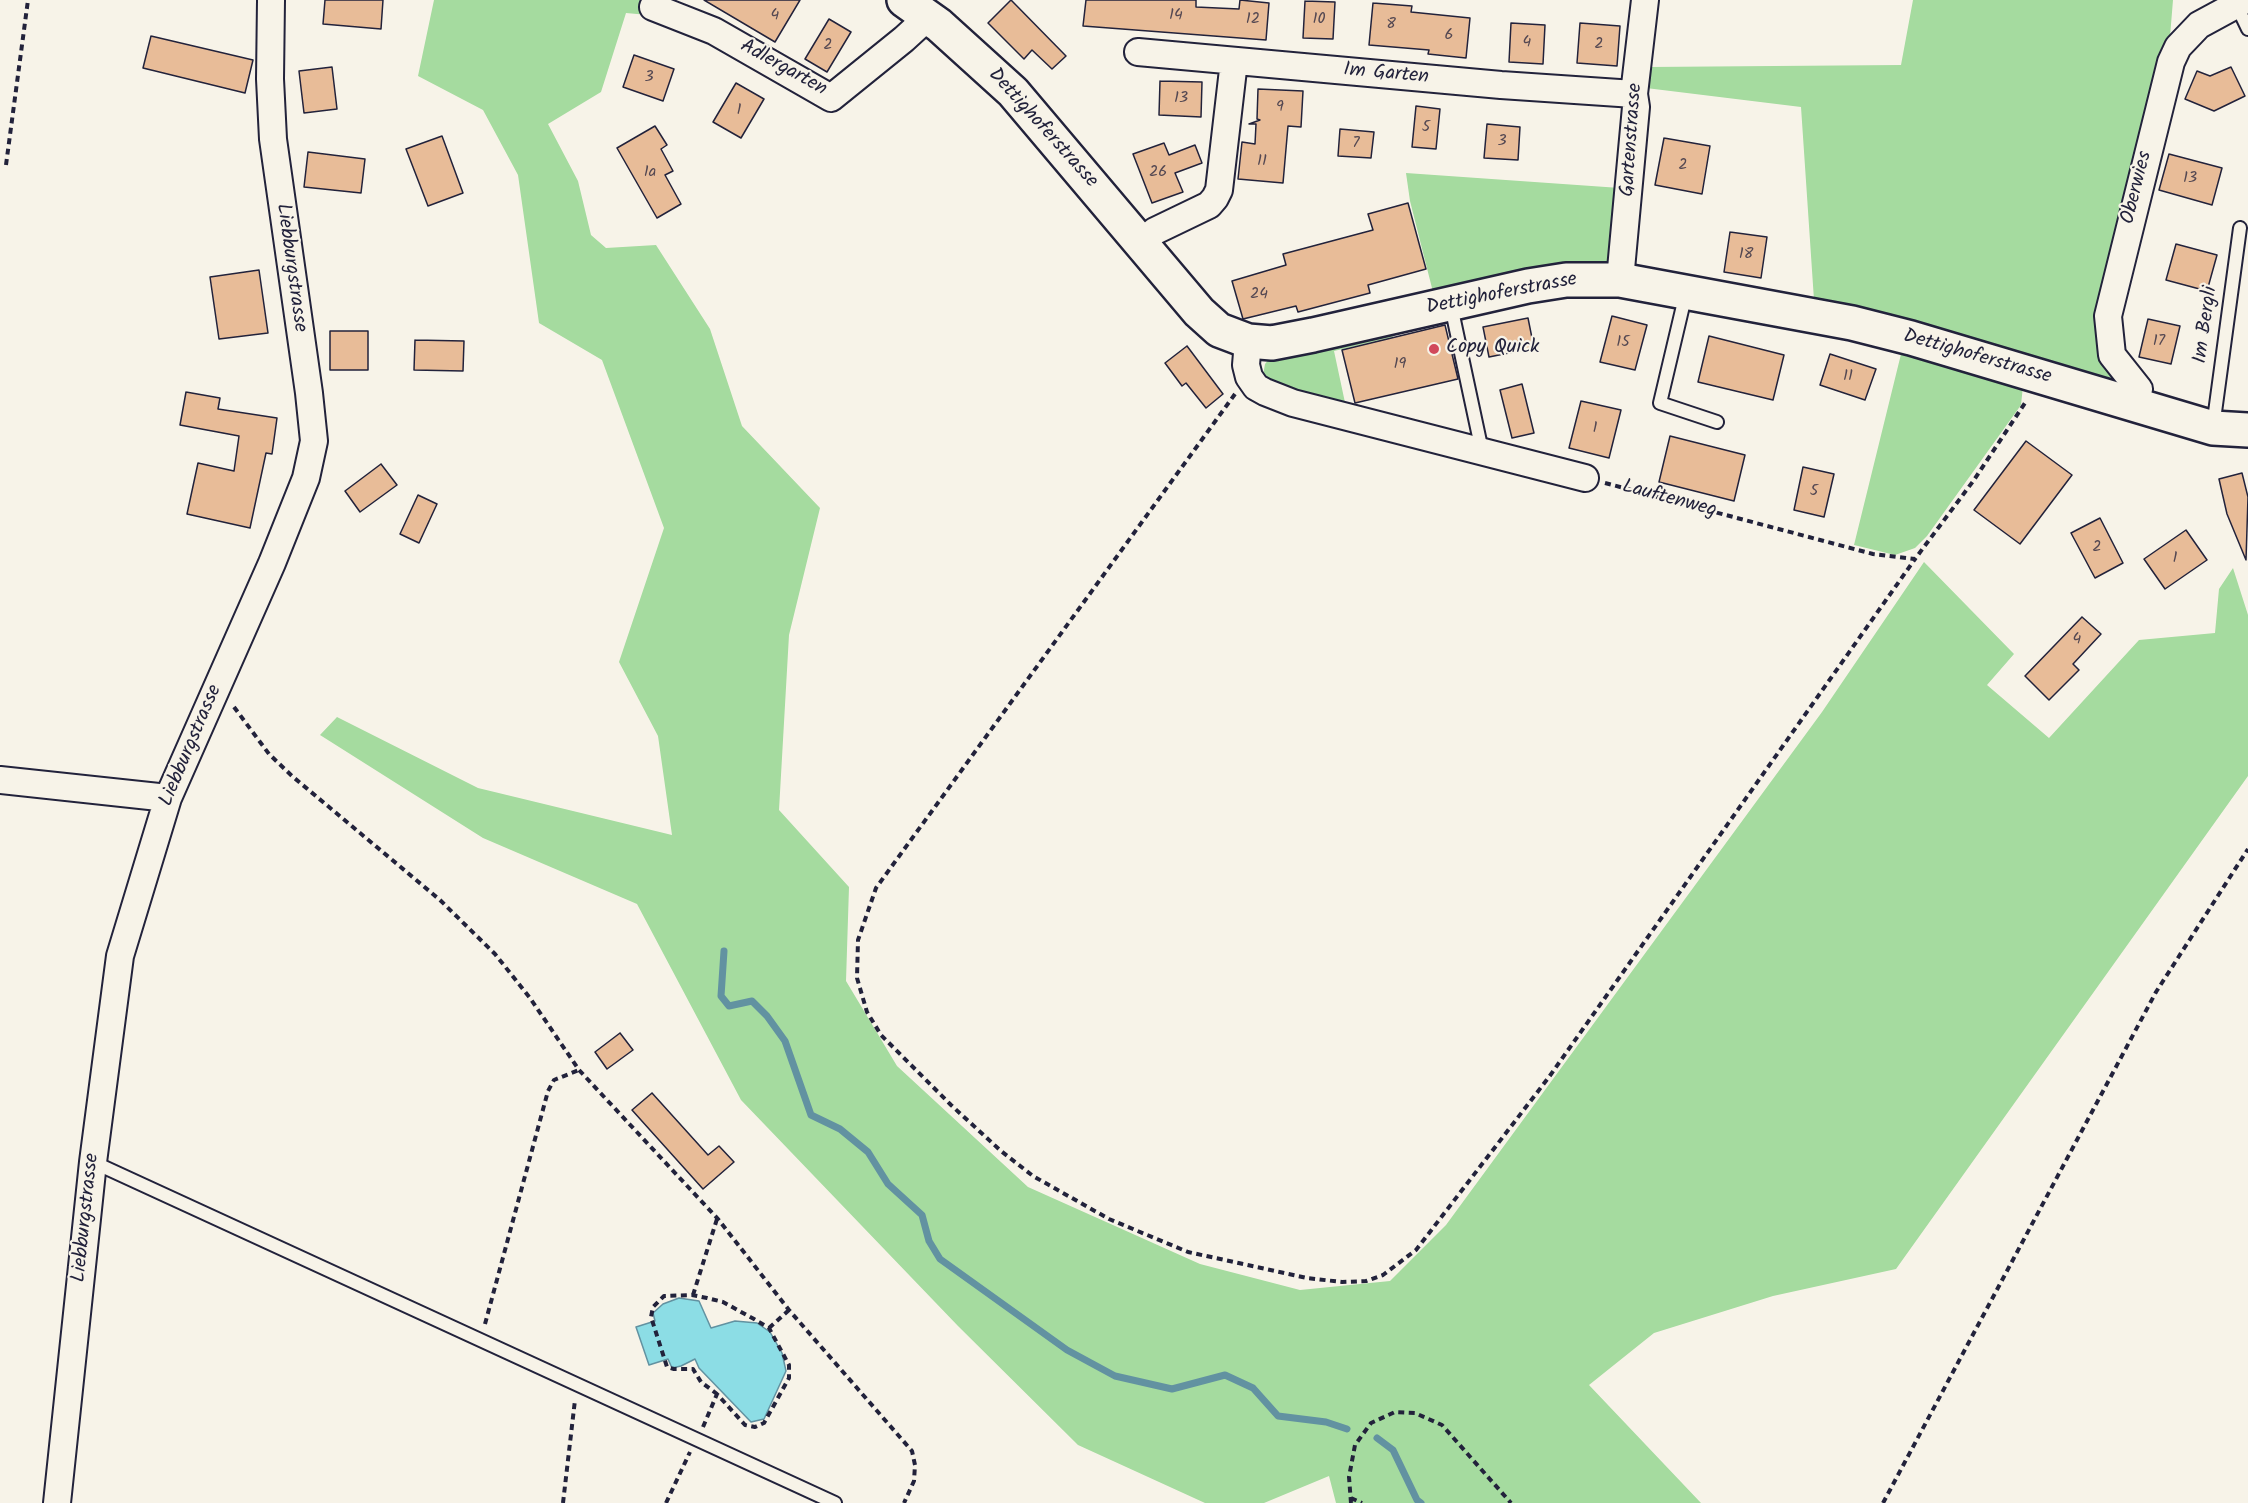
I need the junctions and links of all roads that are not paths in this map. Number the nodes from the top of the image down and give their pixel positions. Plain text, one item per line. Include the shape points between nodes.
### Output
1 (271, 0) edge
2 (1645, 0) edge
3 (2240, 2) edge
4 (653, 7) dead end
5 (926, 16) edge
6 (2248, 28) edge
7 (1138, 52) dead end
8 (1233, 61) junction
9 (1634, 94) junction
10 (2240, 228) dead end
11 (1142, 242) junction
12 (1620, 280) junction
13 (1686, 292) junction
14 (1451, 304) junction
15 (1248, 342) junction
16 (2135, 404) junction
17 (1717, 422) dead end
18 (2212, 428) junction
19 (2247, 437) edge
20 (1482, 451) junction
21 (1585, 478) road end
22 (0, 780) edge
23 (168, 798) junction
24 (93, 1162) junction
25 (57, 1503) edge
26 (835, 1503) edge

1 - 23 street, Liebburgstrasse via 273,140 314,441 306,478
2 - 9 street, Gartenstrasse
3 - 6 lane
3 - 16 street, Oberwies via 2199,25 2178,47 2139,184 2108,316 2112,354 2139,389
4 - 5 street, Adlergarten via 714,31 831,98 904,39
5 - 11 street, Dettighoferstrasse via 1013,92
7 - 8 street, Im Garten
8 - 9 street, Im Garten
8 - 11 street via 1215,198
9 - 12 street, Gartenstrasse
10 - 18 lane, Im Bergli
11 - 15 street, Dettighoferstrasse via 1199,312 1219,330
12 - 13 street, Dettighoferstrasse
12 - 14 street, Dettighoferstrasse via 1566,280
13 - 16 street, Dettighoferstrasse via 1852,323
13 - 17 lane via 1660,403
14 - 15 street, Dettighoferstrasse via 1282,341
14 - 20 lane
15 - 20 street via 1249,377 1265,392 1293,403
16 - 18 street, Dettighoferstrasse
18 - 19 street, Dettighoferstrasse
20 - 21 street
22 - 23 street
23 - 24 street, Liebburgstrasse via 120,956
24 - 25 street, Liebburgstrasse
24 - 26 lane

